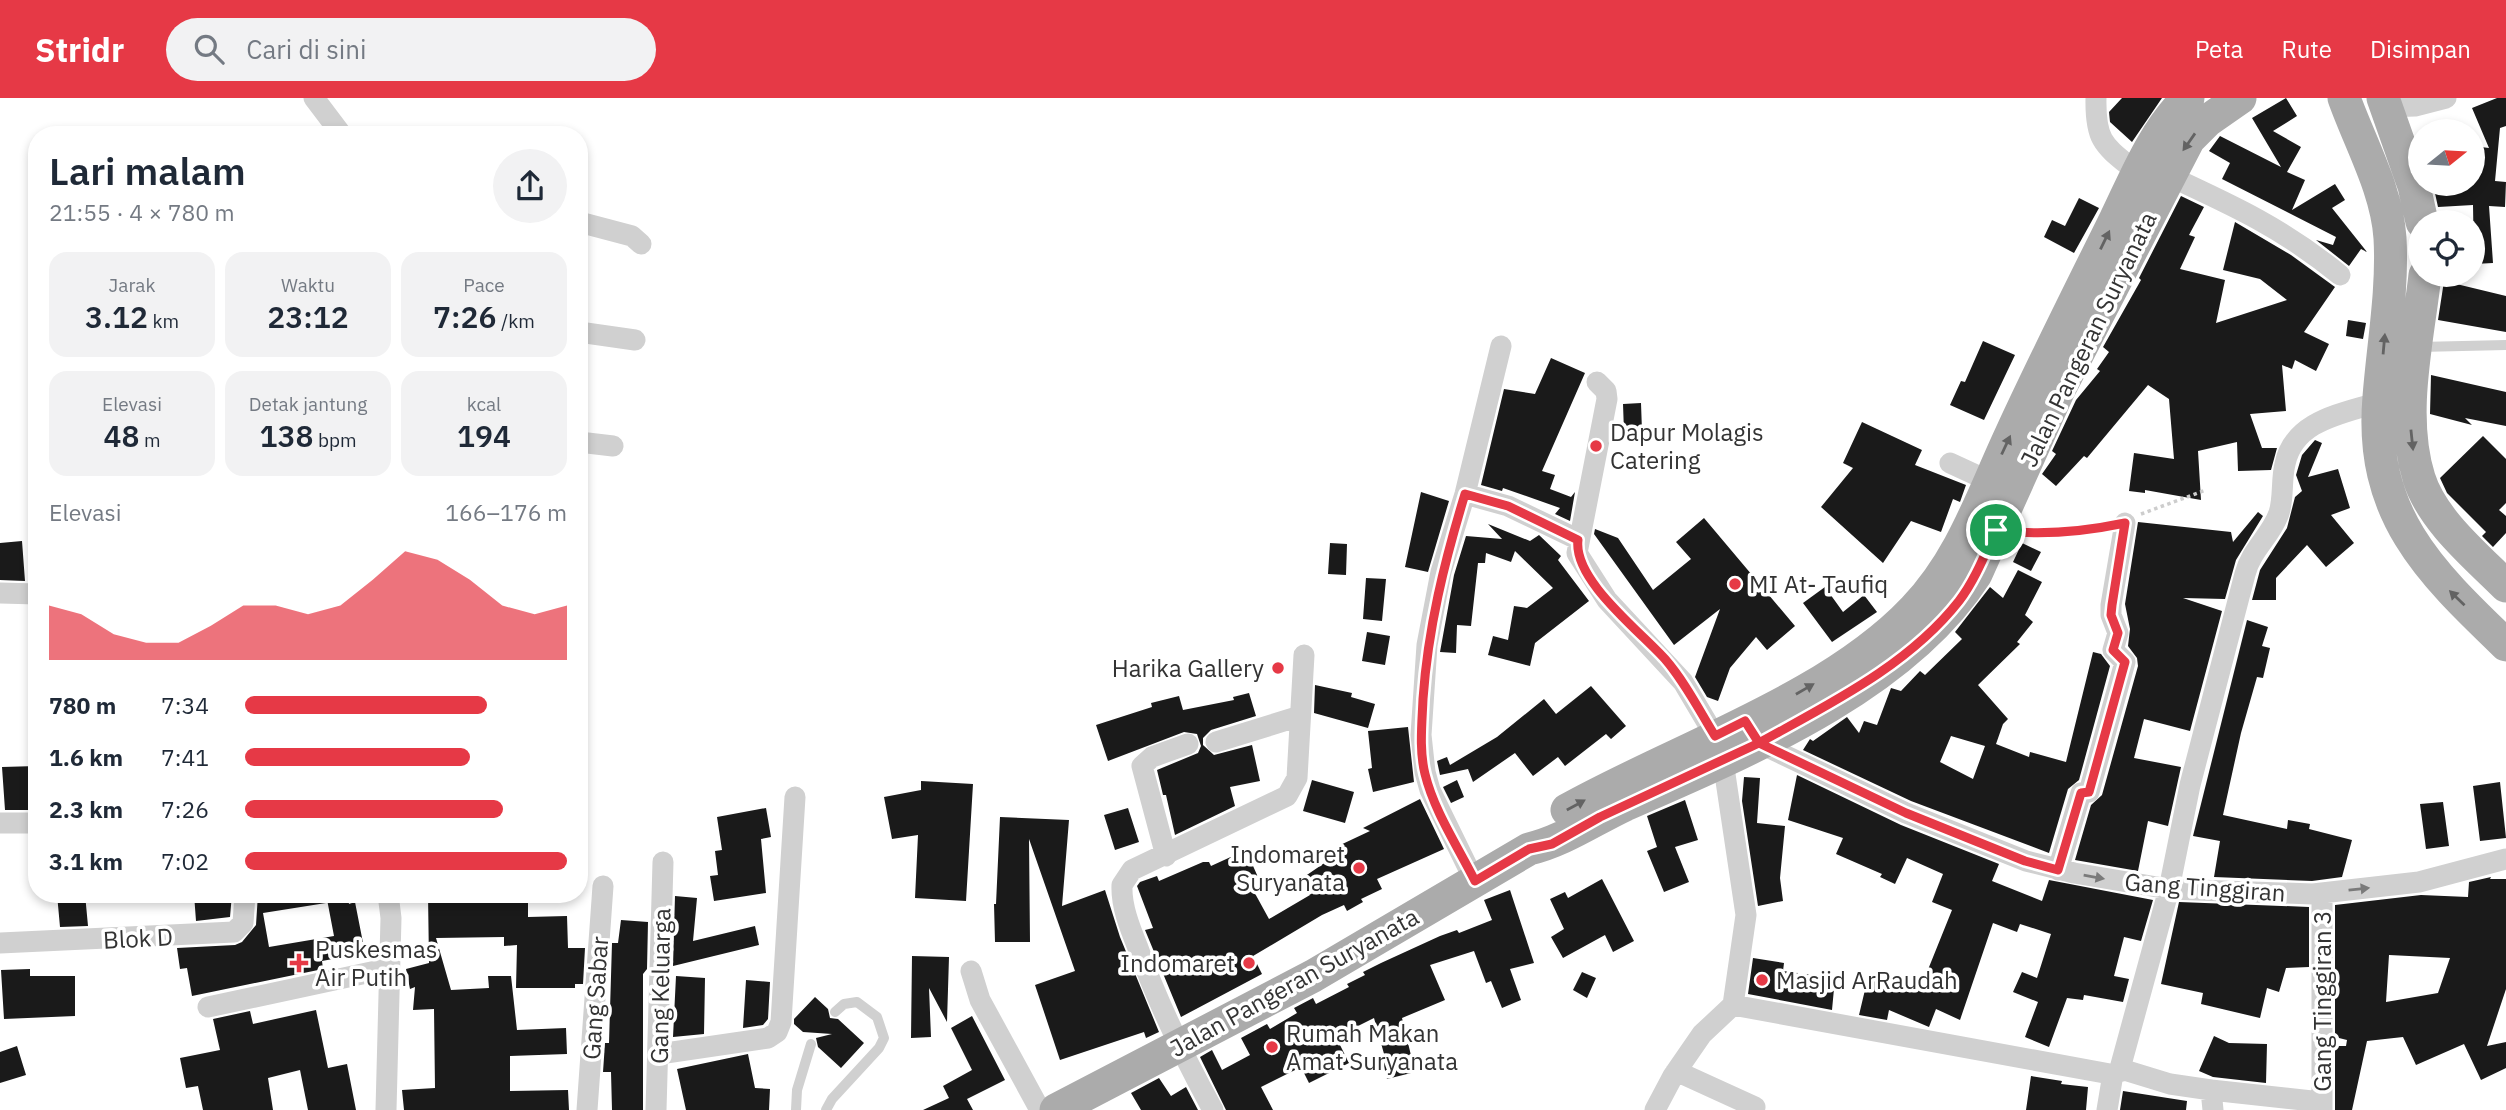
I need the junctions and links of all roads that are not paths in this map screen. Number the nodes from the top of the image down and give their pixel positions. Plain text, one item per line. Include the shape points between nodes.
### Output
1 (314, 98) edge
2 (2096, 98) edge
3 (2188, 98) edge
4 (2240, 98) edge
5 (2344, 98) edge
6 (2446, 98) edge
7 (2385, 103) edge
8 (335, 126) edge
9 (2154, 174) junction
10 (2419, 210) edge
11 (588, 224) edge
12 (641, 244) dead end
13 (2340, 275) dead end
14 (2424, 287) edge
15 (588, 333) edge
16 (635, 340) dead end
17 (1501, 345) dead end
18 (2506, 345) edge
19 (2417, 347) junction
20 (1597, 382) dead end
21 (2378, 402) junction
22 (588, 443) edge
23 (613, 446) dead end
24 (1950, 463) dead end
25 (1989, 481) junction
26 (1465, 494) junction
27 (2125, 523) road end
28 (1578, 540) junction
29 (2506, 586) edge
30 (0, 593) edge
31 (28, 594) edge
32 (2506, 645) edge
33 (1304, 655) dead end
34 (1300, 716) junction
35 (1752, 732) junction
36 (1216, 741) dead end
37 (1188, 744) dead end
38 (1719, 748) junction
39 (795, 797) dead end
40 (0, 823) edge
41 (28, 823) edge
42 (1166, 856) junction
43 (2506, 859) edge
44 (663, 862) dead end
45 (2058, 870) junction
46 (1475, 881) junction
47 (603, 886) dead end
48 (2169, 889) junction
49 (2322, 893) junction
50 (244, 903) edge
51 (388, 903) edge
52 (0, 943) edge
53 (390, 968) junction
54 (971, 971) dead end
55 (1733, 1005) junction
56 (208, 1007) dead end
57 (835, 1012) dead end
58 (811, 1044) dead end
59 (1178, 1046) junction
60 (659, 1054) junction
61 (1676, 1071) junction
62 (2117, 1072) junction
63 (2212, 1100) edge
64 (1088, 1102) edge
65 (2322, 1106) edge
66 (1755, 1107) dead end
67 (386, 1110) edge
68 (587, 1110) edge
69 (656, 1110) edge
70 (796, 1110) edge
71 (826, 1110) edge
72 (1040, 1110) edge
73 (1056, 1110) edge
74 (1213, 1110) edge
75 (1656, 1110) edge
76 (2107, 1110) edge

1 - 8 street
2 - 9 street via 2095,123 2101,142
3 - 9 main road, Jalan Pangeran Suryanata via 2166,125
4 -> 9 main road, Jalan Pangeran Suryanata via 2207,121
21 -> 5 main road via 2390,236 2383,199
6 - 7 street via 2415,106
7 - 10 main road
9 - 13 street via 2262,219
25 -> 9 main road, Jalan Pangeran Suryanata
9 - 35 main road, Jalan Pangeran Suryanata via 1976,574 1959,601 1896,661 1866,681
11 - 12 street via 632,236
14 - 19 main road
15 - 16 street
17 - 26 street
18 - 19 lane
19 -> 29 main road via 2411,437 2419,480 2436,510
20 - 28 street via 1607,399
32 -> 21 main road via 2442,584 2401,526 2387,491
21 - 48 street via 2315,424 2299,435 2287,456 2279,513 2249,558 2190,785
22 - 23 street
24 - 25 street
35 -> 25 main road, Jalan Pangeran Suryanata via 1885,637 1915,609 1951,564
26 - 28 street via 1508,506
26 - 46 street via 1441,572 1427,645 1421,743 1430,790
27 - 45 street via 2111,615 2118,633 2113,650 2125,662 2089,792 2081,793
28 - 38 street via 1577,553 1586,571 1677,674
30 - 31 street
33 - 34 street
34 - 36 street
34 - 42 street via 1297,778 1287,796
35 - 38 main road, Jalan Pangeran Suryanata
35 - 45 street, Gang Tinggiran via 1906,813
37 - 42 street via 1152,757 1142,766
38 - 46 main road, Jalan Pangeran Suryanata via 1552,844 1529,849
38 - 55 street via 1745,915
39 - 60 street via 777,1032 768,1038
40 - 41 street
42 - 59 street via 1125,876 1121,895 1152,988
49 -> 43 street, Gang Tinggiran via 2419,882
44 - 60 street, Gang Keluarga
45 -> 48 street, Gang Tinggiran
46 - 59 main road, Jalan Pangeran Suryanata via 1313,976
47 - 68 street, Gang Sabar
48 - 49 street, Gang Tinggiran
48 - 62 street
49 - 65 street, Gang Tinggiran 3
50 - 52 street, Blok D via 243,923 234,932
51 - 53 street
53 - 56 street
53 - 67 street
54 - 72 street via 980,1000
55 - 61 street via 1702,1034
55 - 62 street
57 - 71 lane via 844,1004 858,1002 877,1017 884,1038 831,1098
58 - 70 lane
59 - 64 main road, Jalan Pangeran Suryanata
59 - 74 street
60 - 69 street, Gang Keluarga
61 - 66 street
61 - 75 street
62 - 63 street
62 - 76 street
63 - 65 street
64 - 73 main road, Jalan Pangeran Suryanata

